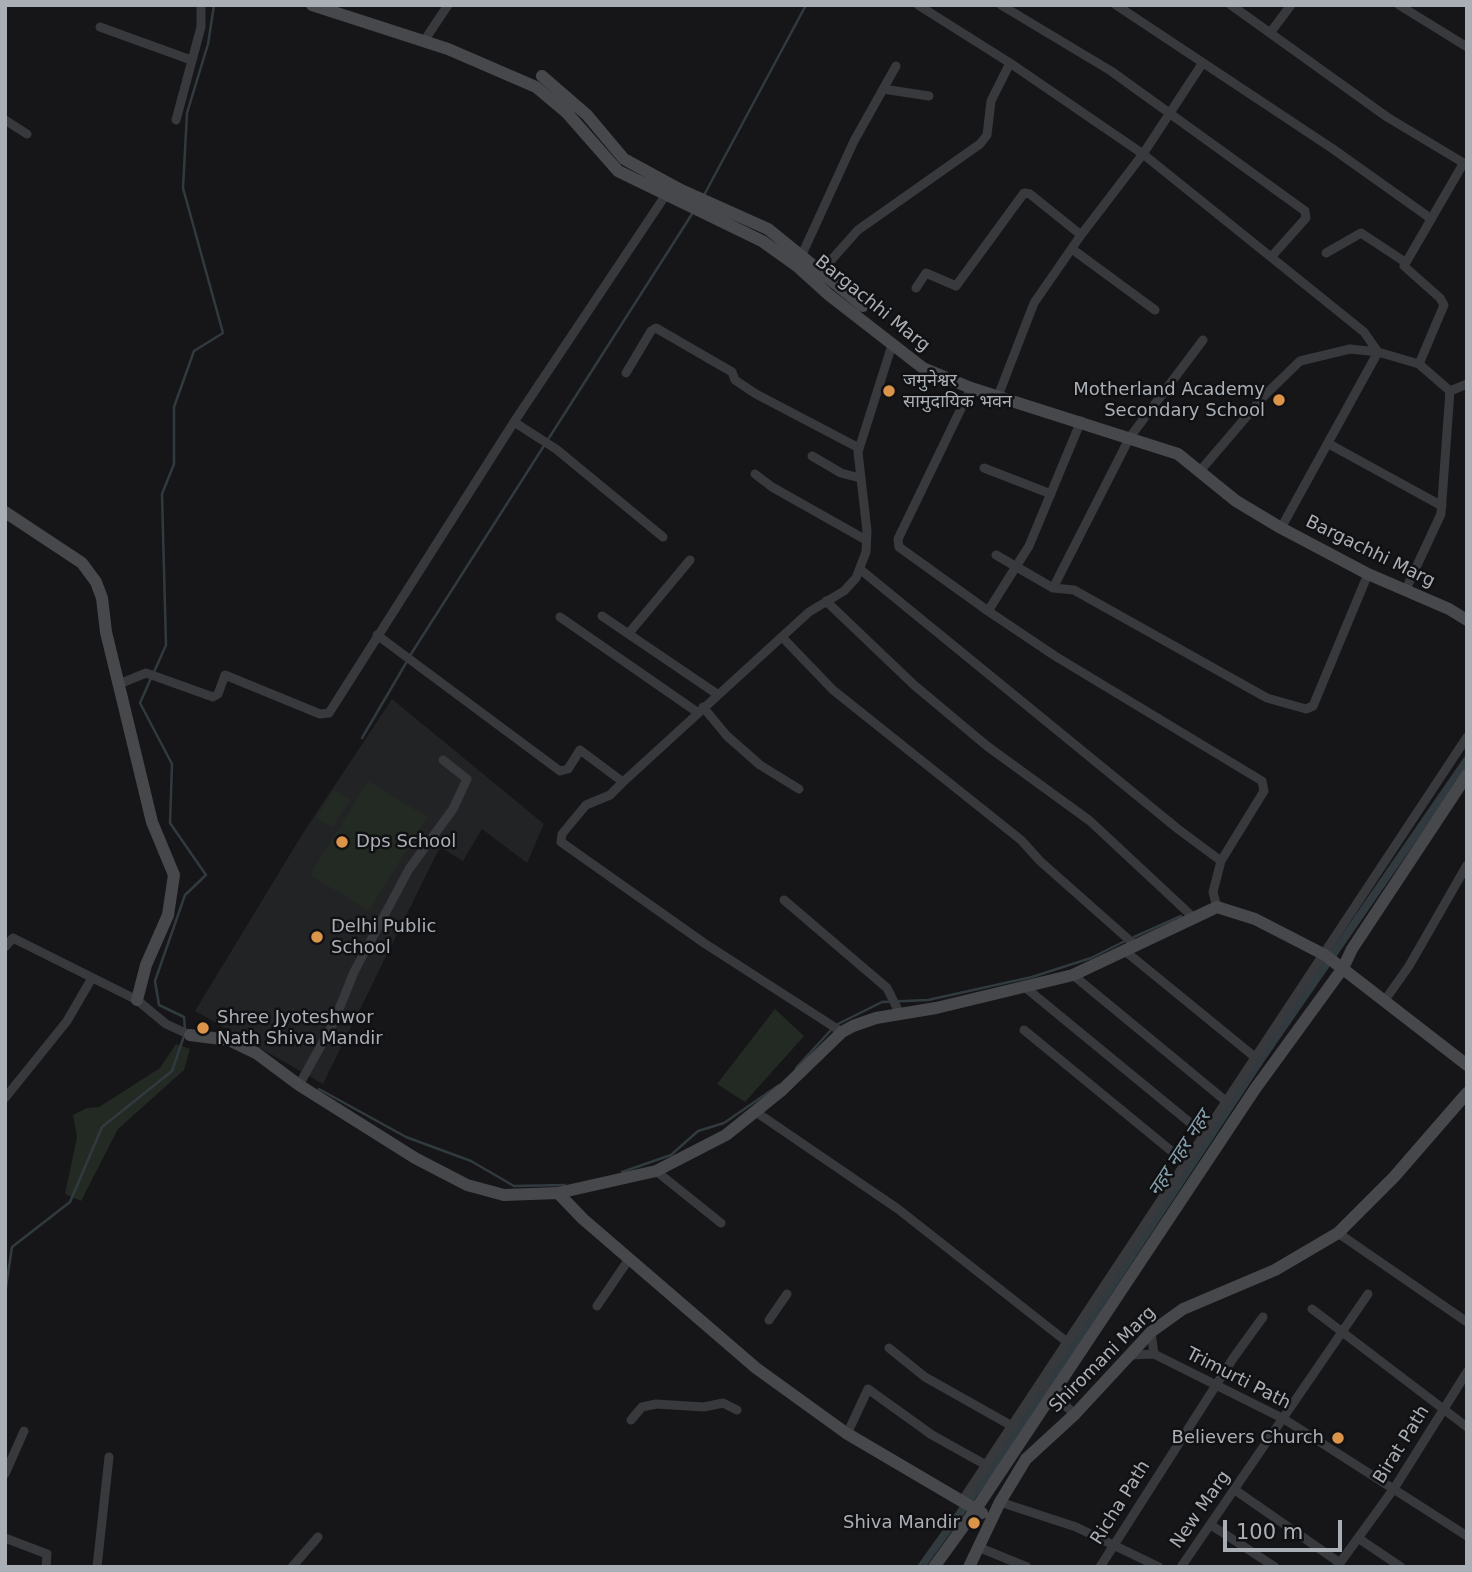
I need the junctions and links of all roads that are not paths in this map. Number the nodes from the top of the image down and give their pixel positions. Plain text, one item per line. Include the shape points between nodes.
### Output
1 (201, 5) edge
2 (312, 5) edge
3 (448, 5) edge
4 (918, 5) edge
5 (1001, 5) edge
6 (1116, 5) edge
7 (1231, 5) edge
8 (1291, 5) edge
9 (1399, 5) edge
10 (100, 27) dead end
11 (1270, 33) junction
12 (424, 41) junction
13 (1467, 47) edge
14 (191, 60) junction
15 (1010, 63) junction
16 (1202, 64) junction
17 (896, 66) dead end
18 (542, 76) dead end
19 (883, 89) junction
20 (929, 96) dead end
21 (1171, 113) junction
22 (5, 120) edge
23 (176, 120) dead end
24 (27, 134) dead end
25 (1143, 154) junction
26 (1465, 164) edge
27 (667, 193) junction
28 (1430, 218) junction
29 (1080, 235) junction
30 (1072, 249) junction
31 (1326, 253) dead end
32 (1272, 256) junction
33 (800, 260) junction
34 (1405, 262) junction
35 (817, 275) junction
36 (916, 288) dead end
37 (863, 306) dead end
38 (1154, 310) dead end
39 (1203, 340) dead end
40 (892, 345) junction
41 (1378, 352) junction
42 (1419, 364) junction
43 (626, 373) dead end
44 (1467, 384) edge
45 (971, 388) junction
46 (1450, 391) junction
47 (998, 396) junction
48 (1081, 421) junction
49 (514, 422) junction
50 (1130, 437) junction
51 (1329, 444) junction
52 (859, 448) junction
53 (813, 456) dead end
54 (984, 468) dead end
55 (1200, 471) junction
56 (755, 474) dead end
57 (860, 478) junction
58 (1051, 494) junction
59 (1442, 506) junction
60 (5, 512) edge
61 (1281, 528) junction
62 (663, 537) dead end
63 (866, 540) junction
64 (996, 555) dead end
65 (690, 559) dead end
66 (1015, 568) junction
67 (861, 570) junction
68 (1368, 574) junction
69 (1053, 587) junction
70 (1406, 589) junction
71 (826, 601) junction
72 (988, 611) junction
73 (602, 616) dead end
74 (560, 617) dead end
75 (1467, 620) edge
76 (629, 633) junction
77 (377, 635) junction
78 (783, 638) junction
79 (119, 684) junction
80 (717, 694) junction
81 (700, 710) junction
82 (1467, 737) edge
83 (443, 760) dead end
84 (1467, 775) edge
85 (622, 782) junction
86 (799, 789) dead end
87 (1221, 861) junction
88 (1467, 865) edge
89 (784, 900) dead end
90 (1217, 907) junction
91 (1195, 918) junction
92 (5, 947) edge
93 (1130, 948) junction
94 (1333, 961) junction
95 (1073, 975) junction
96 (92, 978) junction
97 (1026, 988) junction
98 (137, 1000) junction
99 (1385, 1000) junction
100 (900, 1014) junction
101 (1024, 1030) dead end
102 (842, 1032) junction
103 (186, 1033) joint
104 (1256, 1058) junction
105 (1467, 1065) edge
106 (299, 1086) junction
107 (1467, 1093) edge
108 (5, 1098) edge
109 (1227, 1102) junction
110 (756, 1112) junction
111 (1205, 1135) junction
112 (1186, 1163) junction
113 (656, 1171) junction
114 (558, 1193) junction
115 (721, 1223) dead end
116 (1338, 1233) junction
117 (629, 1259) junction
118 (788, 1294) dead end
119 (1368, 1294) dead end
120 (597, 1306) dead end
121 (1312, 1310) dead end
122 (1262, 1317) dead end
123 (769, 1320) dead end
124 (1467, 1322) edge
125 (1151, 1332) junction
126 (1341, 1332) junction
127 (1067, 1342) junction
128 (889, 1348) dead end
129 (1154, 1354) junction
130 (1130, 1355) junction
131 (1467, 1372) edge
132 (1040, 1384) junction
133 (1215, 1386) junction
134 (1052, 1395) junction
135 (1443, 1409) junction
136 (737, 1410) dead end
137 (1075, 1414) junction
138 (1284, 1419) junction
139 (631, 1420) dead end
140 (1012, 1426) junction
141 (1467, 1427) edge
142 (24, 1432) dead end
143 (847, 1434) junction
144 (109, 1457) dead end
145 (986, 1465) junction
146 (5, 1474) edge
147 (1395, 1487) junction
148 (1235, 1490) junction
149 (1000, 1502) junction
150 (968, 1505) junction
151 (992, 1519) junction
152 (1211, 1525) junction
153 (1467, 1536) edge
154 (318, 1537) dead end
155 (5, 1538) edge
156 (1358, 1538) junction
157 (1111, 1545) junction
158 (978, 1547) junction
159 (1338, 1565) edge
160 (46, 1567) edge
161 (97, 1567) edge
162 (292, 1567) edge
163 (934, 1567) edge
164 (969, 1567) edge
165 (1027, 1567) edge
166 (1100, 1567) edge
167 (1158, 1567) edge
168 (1181, 1567) edge
169 (1275, 1567) edge
170 (1401, 1567) edge

1 - 14 street via 201,27
2 - 12 street, Bargachhi Marg
3 - 12 street
4 - 15 street
5 - 21 street
6 - 16 street
7 - 11 street
8 - 11 street
9 - 13 street
10 - 14 street
11 - 26 street via 1387,117
12 - 27 street, Bargachhi Marg via 536,87 567,113 618,171
14 - 23 street
15 - 25 street
15 - 35 street via 991,101 987,135 980,144 858,230
16 - 21 street
16 - 28 street
17 - 19 street
18 - 33 street via 587,115 624,159 768,229
19 - 20 street
19 - 33 street via 853,141
21 - 25 street
21 - 32 street via 1307,212
22 - 24 street
25 - 29 street
25 - 32 street
26 - 28 street
27 - 33 street, Bargachhi Marg
27 - 49 street
28 - 34 street
29 - 30 street
29 - 36 street via 1024,192 956,286 926,273
30 - 38 street
30 - 47 street via 1034,303
31 - 34 street via 1361,233
32 - 41 street via 1364,332
33 - 35 street, Bargachhi Marg
34 - 42 street via 1406,271 1444,304
35 - 37 street
35 - 40 street, Bargachhi Marg
39 - 50 street
40 - 45 street, Bargachhi Marg via 923,368
40 - 52 street
41 - 42 street
41 - 51 street
41 - 55 street via 1350,349 1300,361
42 - 46 street
43 - 52 street via 656,328 732,372 734,380 757,394
44 - 46 street
45 - 47 street, Bargachhi Marg
45 - 72 street via 898,539 899,547
46 - 59 street
47 - 48 street, Bargachhi Marg
48 - 50 street, Bargachhi Marg
48 - 58 street
49 - 62 street via 556,449
49 - 77 street
50 - 55 street, Bargachhi Marg via 1178,454
50 - 69 street
51 - 59 street
51 - 61 street
52 - 57 street
53 - 57 street via 841,473
54 - 58 street
55 - 61 street, Bargachhi Marg via 1236,501
56 - 63 street
57 - 63 street
58 - 66 street via 1030,546
59 - 70 street
60 - 79 street via 82,563 96,582
61 - 68 street, Bargachhi Marg
63 - 67 street
64 - 66 street
65 - 76 street
66 - 69 street
66 - 72 street
67 - 71 street via 850,586
67 - 87 street
68 - 69 street via 1313,706 1306,709 1267,698 1074,590
68 - 70 street, Bargachhi Marg
70 - 75 street, Bargachhi Marg
71 - 78 street
71 - 91 street via 914,685 987,746 1090,821
72 - 87 street via 1262,781 1264,791
73 - 76 street
74 - 81 street
76 - 80 street
77 - 79 street via 324,715 225,676 213,697 146,673
77 - 85 street via 560,771 568,769 580,750
78 - 80 street
78 - 93 street via 833,690 1021,840
79 - 98 street via 152,822 174,875 168,915 146,965
80 - 81 street
81 - 85 street
81 - 86 street via 760,765
82 - 94 street
83 - 106 street via 467,779 453,808 410,869
84 - 94 street via 1352,949
85 - 102 street via 610,795 586,805 562,834 561,842 704,943
87 - 90 street via 1213,892
88 - 99 street
89 - 100 street via 887,988
90 - 91 street
90 - 94 street via 1255,919
91 - 93 street
92 - 96 street via 13,938
93 - 95 street
93 - 104 street
94 - 99 street
94 - 104 street
94 - 134 street via 1255,1089
95 - 97 street
95 - 109 street
96 - 98 street
96 - 108 street via 67,1021
97 - 100 street
97 - 111 street
98 - 103 street
99 - 105 street
100 - 102 street
101 - 112 street
102 - 110 street
103 - 106 street via 229,1040 256,1053
104 - 109 street
106 - 114 street via 467,1185 504,1195
107 - 116 street, Shiromani Marg
109 - 111 street
110 - 113 street via 726,1135
110 - 127 street via 898,1209
111 - 112 street
112 - 127 street
113 - 114 street
113 - 115 street
114 - 117 street
116 - 124 street
116 - 125 street, Shiromani Marg via 1275,1270 1183,1309
117 - 120 street
117 - 143 street via 756,1368
118 - 123 street
119 - 126 street, New Marg
121 - 126 street
122 - 133 street, Richa Path
125 - 129 street
125 - 130 street, Shiromani Marg
126 - 135 street
126 - 138 street, New Marg
127 - 132 street
128 - 140 street via 925,1377
129 - 130 street
129 - 133 street, Trimurti Path
130 - 137 street, Shiromani Marg
131 - 135 street, Birat Path
132 - 134 street
132 - 140 street
133 - 138 street, Trimurti Path
133 - 157 street, Richa Path
134 - 137 street
134 - 150 street
135 - 141 street
135 - 147 street, Birat Path
136 - 139 street via 723,1403 704,1407 656,1404 642,1407
137 - 149 street, Shiromani Marg via 1026,1459
138 - 147 street, Trimurti Path
138 - 148 street, New Marg
140 - 145 street
142 - 146 street
143 - 145 street via 869,1389 924,1430
143 - 150 street
144 - 161 street
145 - 150 street
147 - 153 street, Trimurti Path
147 - 156 street, Birat Path
148 - 152 street, New Marg
148 - 159 street
149 - 151 street, Shiromani Marg
149 - 157 street via 1076,1527
150 - 151 street
150 - 163 street
151 - 158 street, Shiromani Marg
152 - 168 street, New Marg
152 - 169 street
154 - 162 street
155 - 160 street via 47,1554
156 - 159 street, Birat Path
156 - 170 street
157 - 166 street, Richa Path
157 - 167 street
158 - 164 street, Shiromani Marg
158 - 165 street

